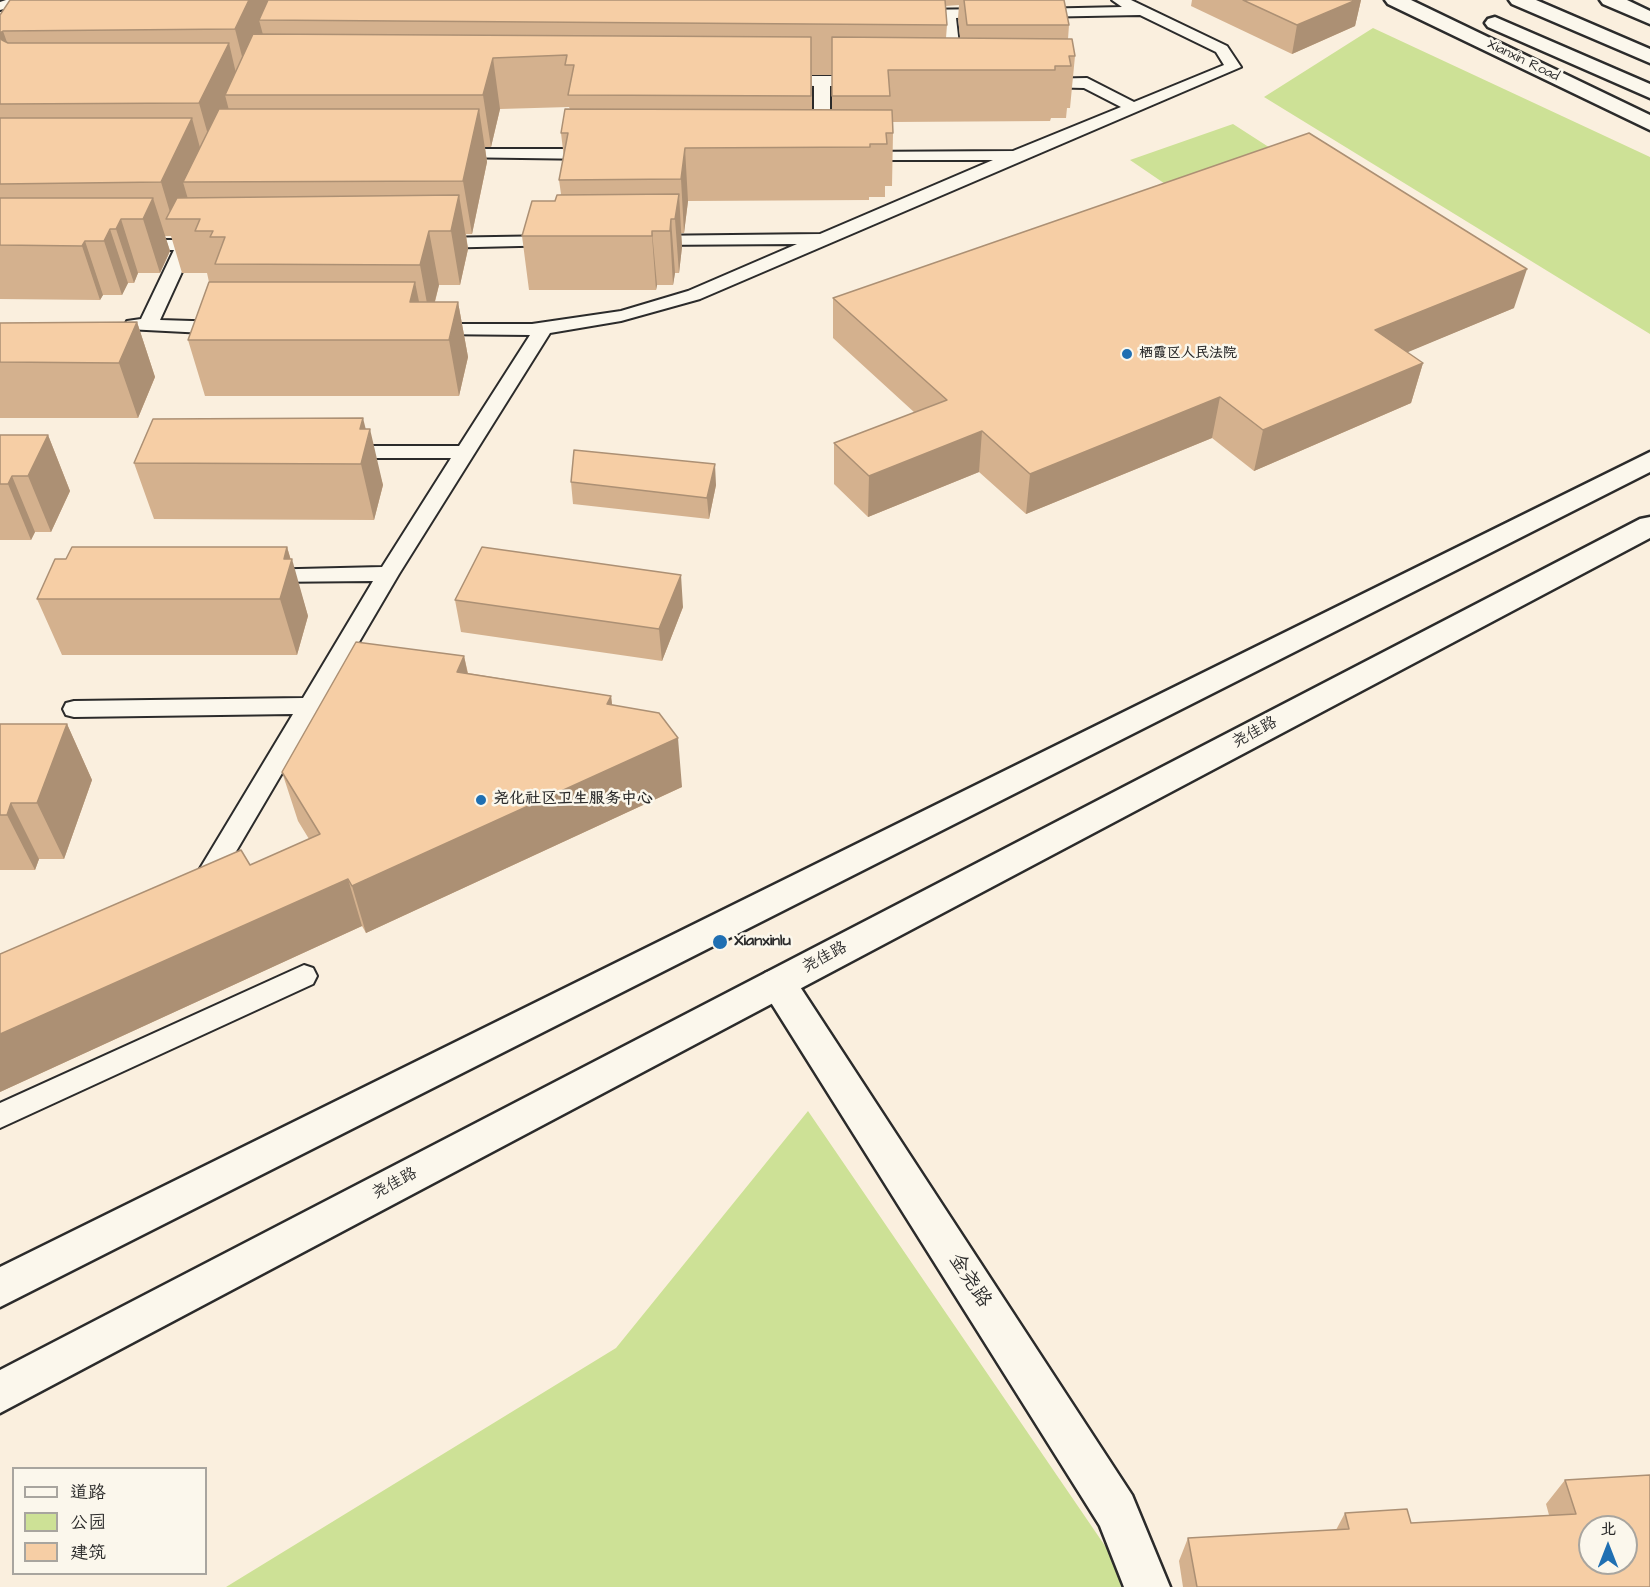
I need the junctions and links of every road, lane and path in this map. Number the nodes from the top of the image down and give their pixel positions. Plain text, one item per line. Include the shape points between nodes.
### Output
1 (22, 0) edge
2 (1119, 0) edge
3 (1395, 0) edge
4 (1519, 0) edge
5 (1610, 0) edge
6 (0, 6) edge
7 (1142, 11) junction
8 (902, 14) edge
9 (948, 14) junction
10 (1476, 15) dead end
11 (1650, 18) edge
12 (1650, 57) edge
13 (762, 81) edge
14 (822, 81) junction
15 (877, 82) edge
16 (956, 82) edge
17 (1027, 82) edge
18 (1650, 92) edge
19 (1134, 108) junction
20 (1650, 123) edge
21 (440, 154) edge
22 (607, 154) edge
23 (1018, 155) junction
24 (199, 215) edge
25 (829, 238) junction
26 (638, 240) edge
27 (579, 241) edge
28 (412, 243) edge
29 (116, 245) edge
30 (221, 245) edge
31 (186, 246) junction
32 (148, 325) junction
33 (115, 326) edge
34 (240, 328) edge
35 (415, 328) edge
36 (543, 329) junction
37 (464, 452) junction
38 (325, 453) edge
39 (1650, 461) edge
40 (1650, 526) edge
41 (388, 574) junction
42 (244, 575) edge
43 (310, 706) junction
44 (74, 709) dead end
45 (189, 898) edge
46 (304, 976) dead end
47 (778, 982) junction
48 (0, 1116) edge
49 (0, 1288) edge
50 (0, 1392) edge
51 (1147, 1587) edge

1 - 6 lane
2 - 7 lane
3 - 20 main road, Xianxin Road
4 - 12 main road
5 - 11 main road
7 - 9 lane
7 - 19 lane via 1221,49 1233,67
8 - 9 lane
9 - 16 lane
10 - 18 main road, Xianxin Road
13 - 14 lane
14 - 15 lane
14 - 23 lane via 828,155
17 - 19 lane via 1087,83
19 - 23 lane
21 - 22 lane
23 - 25 lane
24 - 31 lane
25 - 26 lane
25 - 36 lane via 648,311
27 - 28 lane
29 - 31 lane
30 - 31 lane
31 - 32 lane
32 - 33 lane
32 - 34 lane
35 - 36 lane
36 - 37 lane
37 - 38 lane
37 - 41 lane
39 - 49 main road
40 - 47 main road, 尧佳路
41 - 42 lane
41 - 43 lane
43 - 44 lane
43 - 45 lane via 199,893
46 - 48 lane
47 - 50 main road, 尧佳路
47 - 51 main road, 金尧路 via 1116,1511

